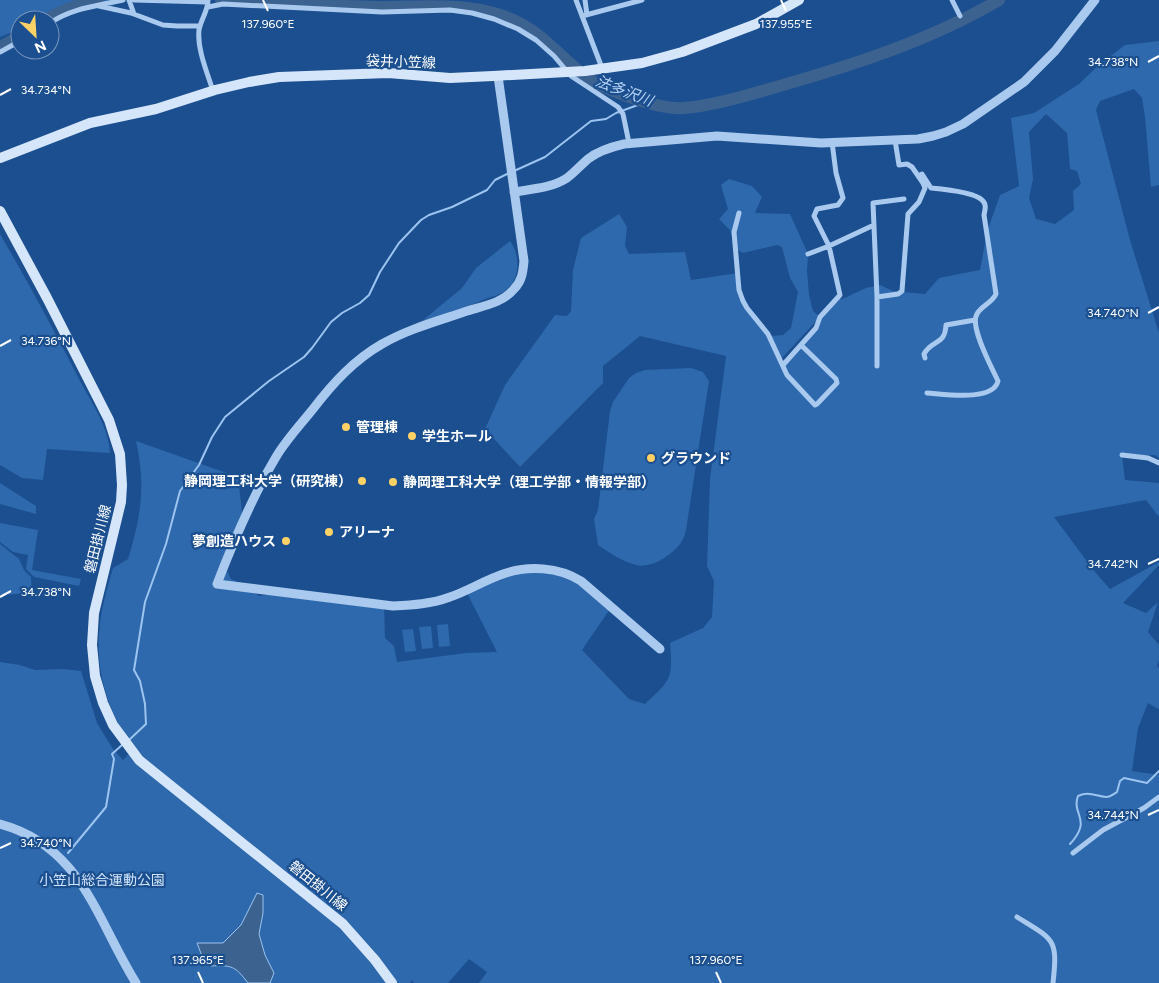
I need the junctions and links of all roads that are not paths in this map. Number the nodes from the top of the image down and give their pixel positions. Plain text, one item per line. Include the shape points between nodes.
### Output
1 (123, 0) edge
2 (128, 0) edge
3 (134, 0) edge
4 (576, 0) edge
5 (585, 0) edge
6 (642, 0) edge
7 (798, 0) edge
8 (952, 0) edge
9 (1095, 0) edge
10 (208, 3) edge
11 (99, 6) junction
12 (134, 14) junction
13 (585, 15) junction
14 (960, 16) dead end
15 (60, 18) edge
16 (200, 26) junction
17 (602, 68) junction
18 (567, 71) junction
19 (498, 76) junction
20 (213, 91) junction
21 (895, 140) junction
22 (832, 142) junction
23 (629, 143) junction
24 (0, 158) edge
25 (918, 176) junction
26 (514, 192) junction
27 (904, 199) dead end
28 (0, 211) edge
29 (739, 213) dead end
30 (874, 225) junction
31 (829, 246) junction
32 (808, 254) dead end
33 (877, 297) junction
34 (975, 320) junction
35 (801, 345) junction
36 (925, 358) dead end
37 (784, 365) junction
38 (877, 366) dead end
39 (927, 393) dead end
40 (1122, 455) dead end
41 (1159, 463) edge
42 (660, 649) dead end
43 (1159, 797) edge
44 (0, 824) edge
45 (1073, 853) dead end
46 (1017, 917) dead end
47 (136, 983) edge
48 (392, 983) edge
49 (1053, 983) edge

1 - 11 street
2 - 12 street
3 - 10 street
4 - 13 street
5 - 13 street
6 - 13 street
7 - 17 main road, 袋井小笠線 via 756,24 682,52 642,63
8 - 14 street
9 - 21 street via 1055,51 1006,96 946,132 918,139
10 - 16 street
10 - 18 street via 472,13 518,29 536,40
11 - 12 street
11 - 15 street
12 - 16 street via 163,24
13 - 17 street
16 - 20 street via 199,39
17 - 18 main road, 袋井小笠線
18 - 19 main road, 袋井小笠線
18 - 23 street via 618,108 623,114
19 - 20 main road, 袋井小笠線 via 450,78 388,73 289,76
19 - 26 street
20 - 24 main road, 袋井小笠線 via 156,109 90,123
21 - 22 street
21 - 25 street via 899,165 912,167
22 - 23 street via 724,136
22 - 31 street via 843,198 838,205 817,209 814,216
23 - 26 street via 598,152 558,183
25 - 33 street via 925,188 919,202 908,214 902,291
25 - 34 street via 922,174 931,188 950,190 984,202 996,294 977,312
26 - 42 street via 524,261 515,289 500,300 396,336 368,352 346,370 277,455 243,521 216,584 408,606 450,597 516,570 554,570 581,581
27 - 30 street via 873,203
28 - 48 main road, 磐田掛川線 via 109,420 120,454 121,502 94,613 92,645 95,676 110,719 139,760 343,924
29 - 37 street via 734,232 739,290
30 - 31 street
30 - 33 street
31 - 32 street
31 - 35 street via 840,295
33 - 38 street
34 - 36 street via 946,325 943,338 926,350
34 - 39 street via 981,347 998,384 986,394
35 - 37 street
35 - 37 street via 837,383 815,405 787,375
40 - 41 street via 1148,458
43 - 45 street via 1103,830
44 - 47 street via 44,845 67,865 93,900
46 - 49 street via 1052,941 1056,952

